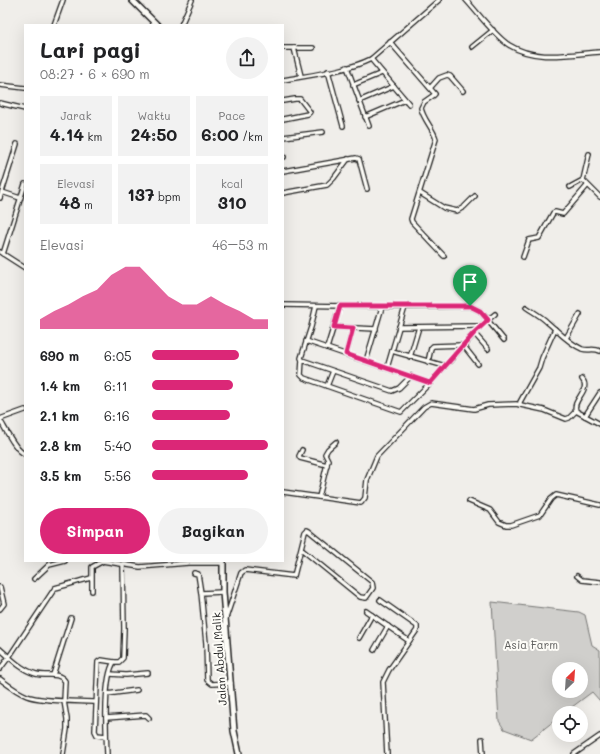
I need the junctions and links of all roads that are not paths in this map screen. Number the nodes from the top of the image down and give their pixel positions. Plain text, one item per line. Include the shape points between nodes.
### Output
1 (63, 0) edge
2 (132, 0) edge
3 (192, 0) edge
4 (439, 0) edge
5 (466, 0) edge
6 (54, 24) edge
7 (155, 24) edge
8 (181, 24) edge
9 (493, 30) junction
10 (390, 42) junction
11 (472, 47) dead end
12 (284, 48) edge
13 (294, 48) junction
14 (314, 48) dead end
15 (600, 52) edge
16 (370, 59) junction
17 (347, 67) junction
18 (328, 71) junction
19 (382, 72) junction
20 (301, 76) junction
21 (284, 80) edge
22 (353, 84) junction
23 (0, 85) edge
24 (394, 86) junction
25 (24, 88) edge
26 (430, 88) junction
27 (463, 91) dead end
28 (405, 100) junction
29 (284, 101) edge
30 (359, 101) junction
31 (0, 103) edge
32 (409, 104) dead end
33 (24, 109) edge
34 (365, 117) junction
35 (284, 119) edge
36 (343, 126) dead end
37 (369, 126) dead end
38 (323, 132) dead end
39 (284, 137) edge
40 (17, 144) dead end
41 (589, 154) dead end
42 (348, 158) junction
43 (284, 171) edge
44 (583, 180) junction
45 (588, 186) junction
46 (24, 187) edge
47 (570, 187) dead end
48 (367, 189) dead end
49 (2, 192) junction
50 (284, 193) edge
51 (420, 194) junction
52 (475, 196) dead end
53 (600, 197) edge
54 (0, 198) edge
55 (20, 198) junction
56 (2, 253) edge
57 (444, 256) dead end
58 (523, 257) dead end
59 (24, 267) edge
60 (284, 305) edge
61 (316, 306) junction
62 (340, 306) junction
63 (382, 307) junction
64 (405, 307) junction
65 (526, 307) dead end
66 (495, 314) dead end
67 (580, 314) dead end
68 (488, 320) junction
69 (482, 326) junction
70 (334, 327) junction
71 (399, 327) junction
72 (419, 327) junction
73 (353, 328) junction
74 (376, 329) junction
75 (555, 329) junction
76 (474, 333) junction
77 (566, 338) junction
78 (504, 340) dead end
79 (306, 341) junction
80 (464, 345) junction
81 (327, 348) junction
82 (488, 349) dead end
83 (600, 351) edge
84 (392, 352) junction
85 (346, 354) junction
86 (410, 357) junction
87 (302, 360) junction
88 (366, 361) junction
89 (428, 362) junction
90 (478, 364) dead end
91 (445, 366) junction
92 (387, 368) junction
93 (333, 371) junction
94 (411, 376) junction
95 (582, 379) dead end
96 (430, 383) junction
97 (326, 386) junction
98 (600, 393) edge
99 (520, 405) junction
100 (24, 410) edge
101 (576, 411) junction
102 (585, 416) junction
103 (0, 421) edge
104 (600, 424) edge
105 (336, 442) dead end
106 (302, 450) dead end
107 (24, 454) edge
108 (327, 465) junction
109 (284, 492) edge
110 (319, 497) junction
111 (468, 501) dead end
112 (600, 505) edge
113 (301, 549) junction
114 (61, 562) edge
115 (101, 562) edge
116 (109, 562) edge
117 (223, 562) edge
118 (123, 564) junction
119 (194, 573) dead end
120 (577, 576) dead end
121 (91, 578) junction
122 (34, 579) dead end
123 (600, 582) edge
124 (0, 587) edge
125 (92, 591) dead end
126 (223, 592) junction
127 (201, 593) junction
128 (380, 600) dead end
129 (0, 609) edge
130 (366, 611) dead end
131 (372, 615) junction
132 (71, 618) dead end
133 (226, 618) junction
134 (388, 626) junction
135 (359, 638) dead end
136 (409, 641) junction
137 (0, 649) edge
138 (374, 650) dead end
139 (9, 657) junction
140 (114, 662) junction
141 (0, 669) edge
142 (148, 673) dead end
143 (110, 674) junction
144 (53, 675) junction
145 (0, 679) edge
146 (231, 683) junction
147 (137, 690) dead end
148 (107, 694) junction
149 (64, 701) junction
150 (96, 702) junction
151 (106, 718) junction
152 (149, 718) dead end
153 (106, 736) junction
154 (600, 736) edge
155 (482, 739) dead end
156 (63, 754) edge
157 (107, 754) edge
158 (239, 754) edge
159 (388, 754) edge
160 (483, 754) edge
161 (574, 754) edge

1 - 6 street
2 - 7 street
3 - 8 street
4 - 10 street
5 - 9 street
9 - 11 street
9 - 15 street via 508,44 532,54 547,56
10 - 16 street
10 - 26 street
12 - 13 street
13 - 14 street
13 - 20 street
16 - 17 street
16 - 19 street
17 - 18 street
17 - 22 street
18 - 20 street
18 - 36 street
19 - 22 street
19 - 24 street
20 - 21 street
22 - 30 street
23 - 25 street
24 - 28 street
24 - 30 street
26 - 27 street via 439,78 447,75
26 - 51 street via 434,94 424,102 422,111 436,139
28 - 32 street
28 - 34 street
29 - 35 street via 300,99 310,112
30 - 34 street
31 - 33 street
34 - 37 street
38 - 39 street
40 - 49 street
41 - 44 street
42 - 43 street
42 - 48 street via 359,159
42 - 50 street via 327,185
44 - 45 street
44 - 47 street
45 - 53 street
45 - 58 street via 563,214 552,213 539,238 528,240
46 - 55 street
49 - 54 street
49 - 55 street
51 - 52 street via 444,208 457,211 464,208
51 - 57 street via 411,217 412,222
55 - 56 street
56 - 59 street
60 - 61 street
61 - 62 street
61 - 79 street
62 - 63 street
62 - 70 street
63 - 64 street
63 - 74 street
64 - 68 street via 470,306 480,311
64 - 71 street
65 - 75 street
66 - 68 street
67 - 77 street
68 - 69 street
68 - 78 street
69 - 72 street
69 - 76 street
70 - 73 street
70 - 81 street
71 - 72 street
71 - 84 street
72 - 86 street
73 - 74 street
73 - 85 street
74 - 88 street
75 - 77 street
75 - 99 street
76 - 80 street
76 - 82 street
77 - 83 street via 581,348
79 - 81 street
79 - 87 street
80 - 89 street via 433,346
80 - 90 street
80 - 91 street
81 - 85 street
84 - 86 street
84 - 92 street
85 - 88 street
86 - 89 street
87 - 93 street
87 - 97 street via 301,375
88 - 92 street
89 - 91 street
91 - 96 street
92 - 94 street
93 - 94 street via 392,391
93 - 97 street
94 - 96 street
95 - 101 street via 585,386 576,404
96 - 97 street via 401,412
98 - 102 street
99 - 101 street via 544,410 566,419
99 - 110 street via 467,408 428,404 377,456 367,480 365,498 361,503
100 - 103 street
101 - 102 street
102 - 104 street
103 - 107 street via 17,449
105 - 108 street via 325,452
106 - 108 street via 300,458
108 - 110 street
109 - 110 street
111 - 112 street via 490,510 496,520 506,525 540,515 556,495
113 - 113 street via 307,530 372,582 374,588 366,598 360,597
113 - 133 street via 293,577 243,571
114 - 122 street via 49,565
115 - 121 street via 92,568
116 - 118 street
117 - 118 street via 140,567
117 - 126 street, Jalan Abdul Malik
118 - 140 street via 123,658 119,662
119 - 127 street via 198,574
120 - 123 street via 582,580
121 - 125 street
121 - 139 street via 55,588
124 - 129 street via 4,604
126 - 127 street
126 - 133 street, Jalan Abdul Malik
127 - 146 street via 207,680 212,684
128 - 136 street via 417,626
130 - 131 street
131 - 134 street
131 - 135 street
132 - 144 street
133 - 146 street, Jalan Abdul Malik
134 - 136 street
134 - 138 street
136 - 159 street via 383,682
137 - 139 street
139 - 141 street
139 - 144 street via 32,673
140 - 143 street
140 - 150 street via 98,661
142 - 143 street
143 - 148 street
144 - 149 street via 60,676 65,681
145 - 149 street via 31,697
146 - 158 street, Jalan Abdul Malik via 234,732
147 - 148 street
148 - 151 street
149 - 150 street
149 - 156 street via 67,729
150 - 153 street via 96,734
151 - 152 street via 146,715
151 - 153 street
153 - 157 street
154 - 161 street
155 - 160 street

